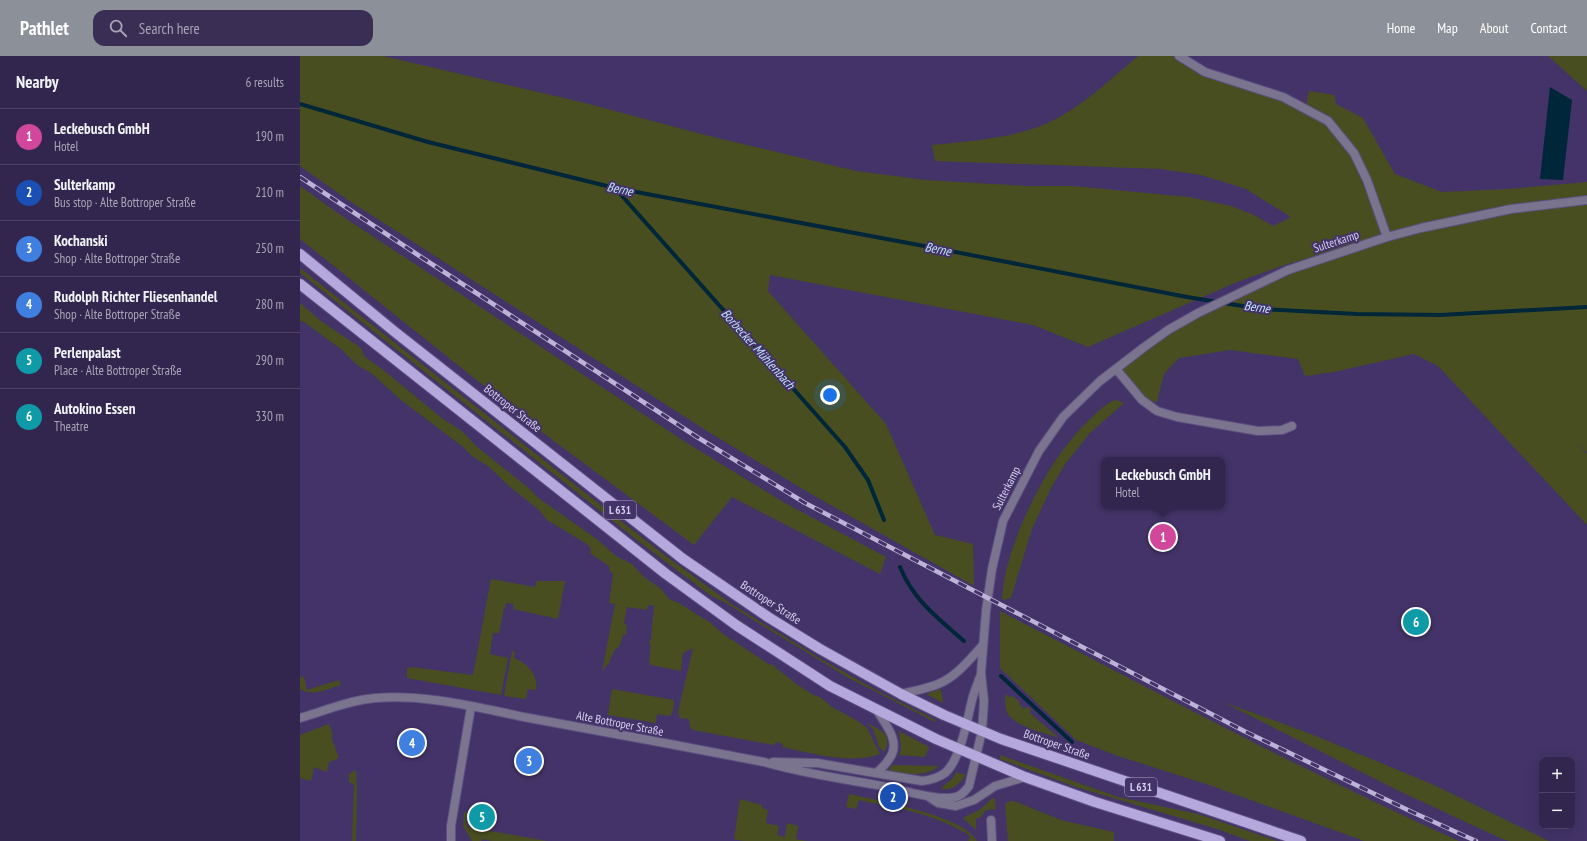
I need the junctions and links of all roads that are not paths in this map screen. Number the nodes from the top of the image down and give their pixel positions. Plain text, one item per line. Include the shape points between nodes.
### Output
1 (1179, 56) edge
2 (1587, 200) edge
3 (1387, 237) junction
4 (300, 254) edge
5 (300, 284) edge
6 (1116, 369) junction
7 (1292, 426) dead end
8 (983, 645) junction
9 (981, 673) junction
10 (901, 694) junction
11 (471, 707) junction
12 (876, 709) junction
13 (300, 718) edge
14 (967, 725) junction
15 (982, 731) junction
16 (959, 748) junction
17 (977, 756) junction
18 (764, 762) junction
19 (876, 773) junction
20 (1025, 777) junction
21 (927, 795) junction
22 (991, 820) dead end
23 (451, 841) edge
24 (992, 841) edge
25 (1220, 841) edge
26 (1301, 841) edge

1 - 3 street via 1205,72 1283,97 1328,121 1354,154 1372,193
2 - 3 street, Sulterkamp via 1511,209
3 - 6 street, Sulterkamp via 1315,260 1239,292 1168,330
4 - 10 main road, Bottroper Straße / L 631 via 683,560 820,649
5 - 12 main road, L 631 via 666,574 736,625 824,682
6 - 7 street via 1142,400 1157,411 1177,417 1258,431
6 - 8 street, Sulterkamp via 1100,381 1064,417 1039,451 1003,521 992,569
8 - 9 street, Sulterkamp
8 - 10 street via 959,670 943,682
9 - 14 street, Sulterkamp
9 - 15 street, Sulterkamp via 984,701
10 - 14 main road, Bottroper Straße / L 631
11 - 13 street, Alte Bottroper Straße via 414,698 375,698
11 - 18 street, Alte Bottroper Straße
11 - 23 street via 451,826
12 - 16 main road, L 631
12 - 19 street via 894,740 889,759
14 - 15 main road, Bottroper Straße / L 631
14 - 16 street, Sulterkamp
15 - 17 street, Sulterkamp
15 - 26 main road, Bottroper Straße / L 631
16 - 17 main road, L 631
16 - 19 street, Alte Bottroper Straße via 946,772 931,780 910,780
17 - 20 main road, L 631
17 - 21 street, Alte Bottroper Straße via 969,786 964,793 948,799
18 - 19 street, Alte Bottroper Straße via 817,763
18 - 21 street, Alte Bottroper Straße via 789,770
20 - 21 street, Alte Bottroper Straße via 995,786 974,800 956,806 938,803
20 - 25 main road, L 631 via 1094,802
22 - 24 street

